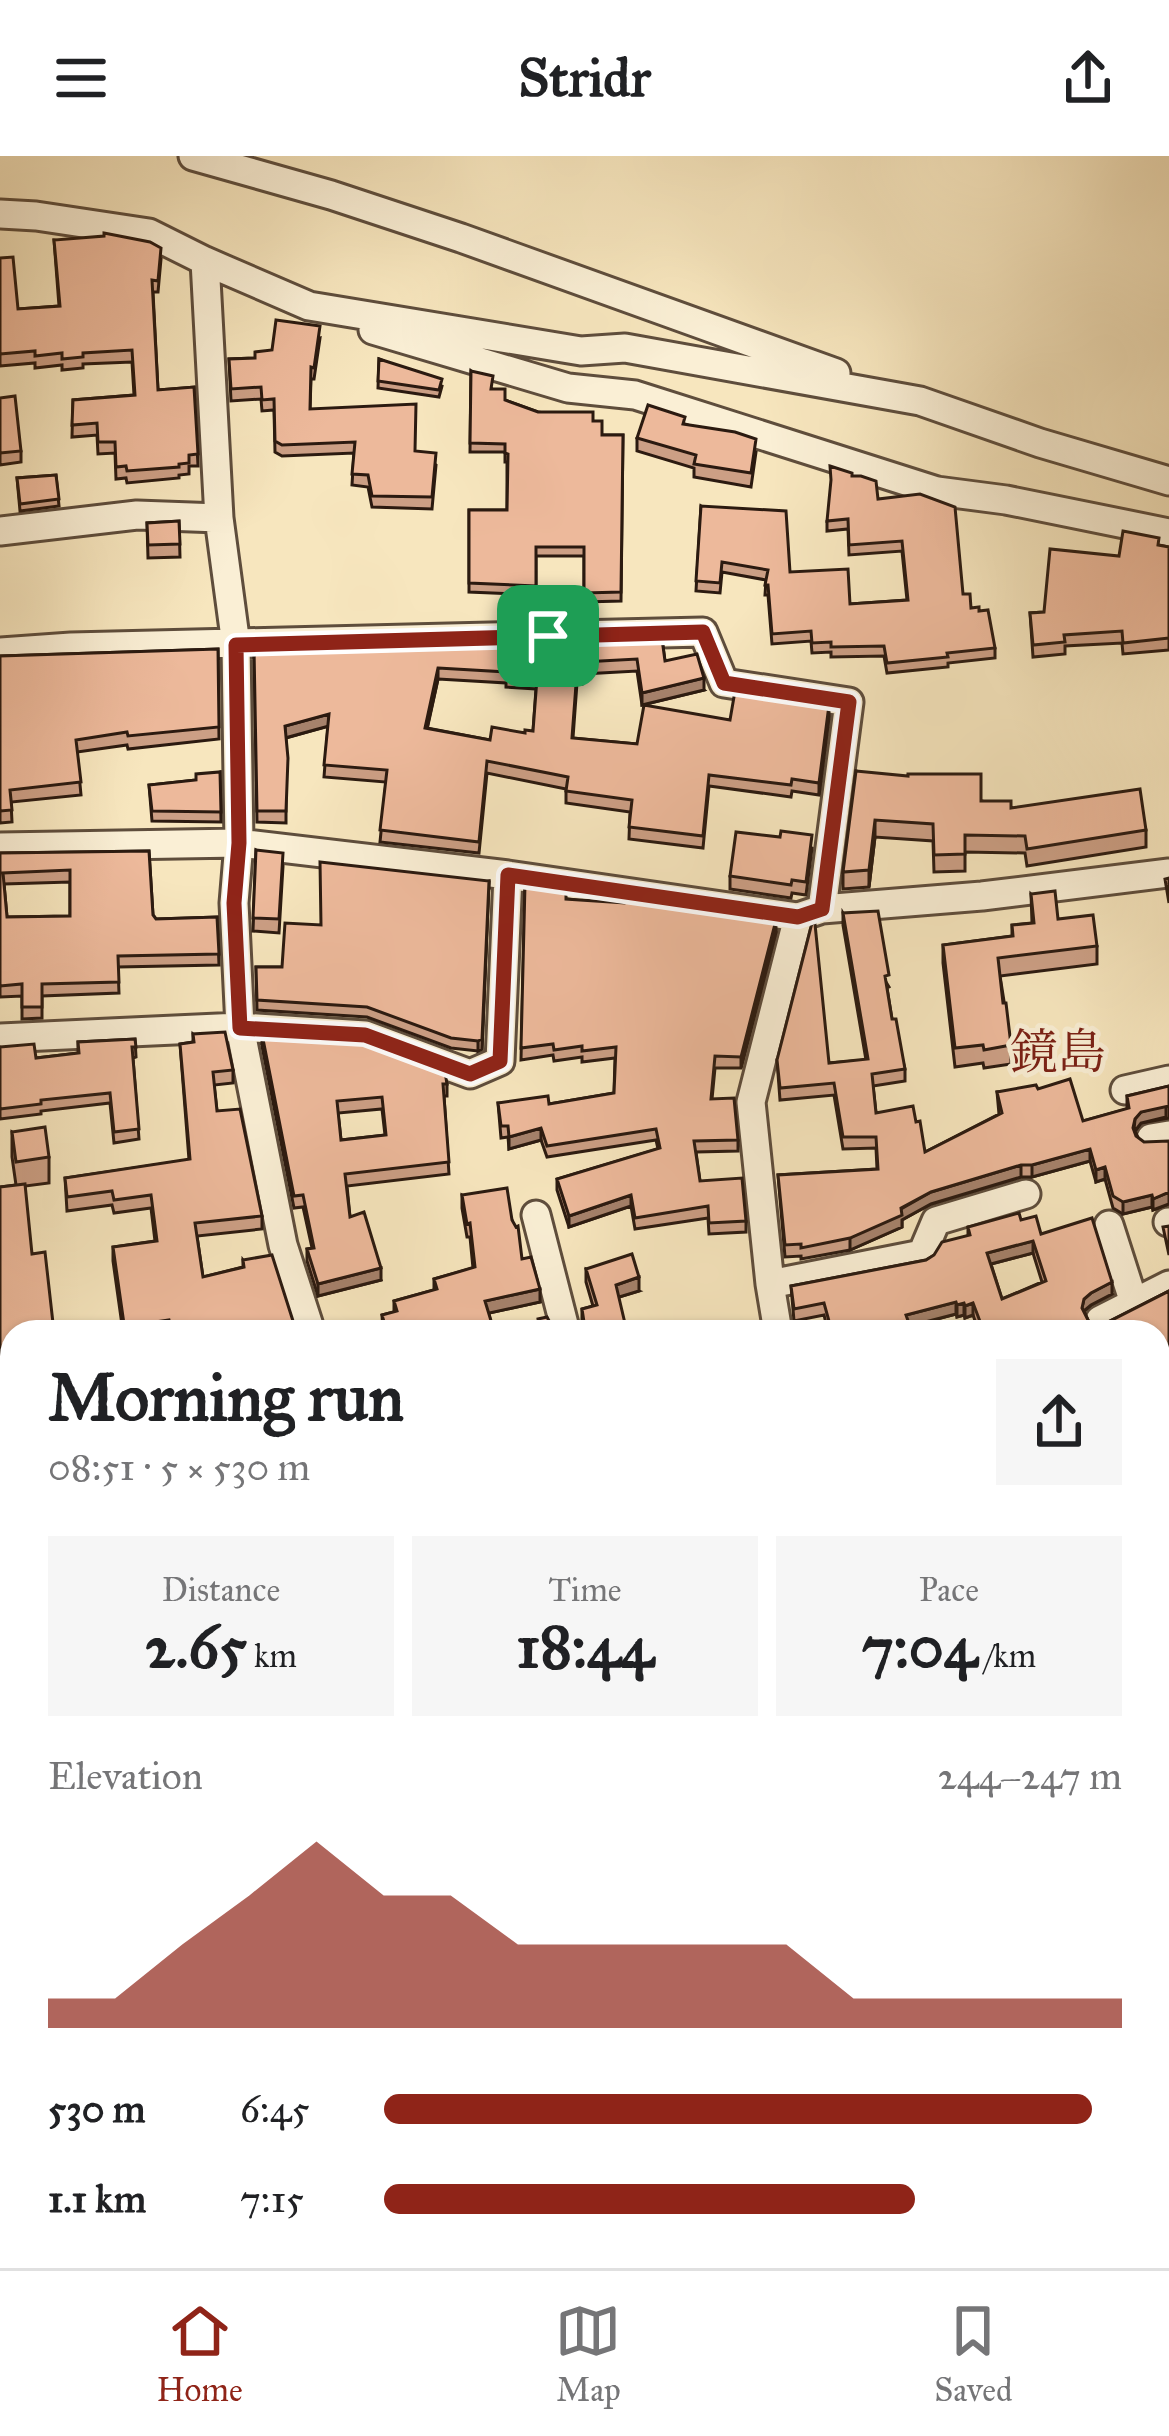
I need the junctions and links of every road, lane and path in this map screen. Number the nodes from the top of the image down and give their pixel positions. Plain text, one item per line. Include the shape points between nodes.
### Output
1 (193, 156) edge
2 (0, 214) edge
3 (205, 261) junction
4 (347, 312) junction
5 (896, 395) junction
6 (1169, 481) edge
7 (219, 518) junction
8 (0, 531) edge
9 (1169, 533) edge
10 (236, 645) junction
11 (0, 652) edge
12 (239, 843) junction
13 (0, 847) edge
14 (1169, 874) edge
15 (508, 875) junction
16 (810, 913) junction
17 (240, 1028) junction
18 (0, 1038) edge
19 (1169, 1081) edge
20 (1124, 1090) dead end
21 (1026, 1194) dead end
22 (536, 1215) dead end
23 (1109, 1225) dead end
24 (770, 1283) junction
25 (1169, 1285) edge
26 (1134, 1303) junction
27 (306, 1320) edge
28 (563, 1320) edge
29 (776, 1320) edge
30 (1100, 1320) edge

1 - 5 street via 461,238
2 - 3 street via 149,233
3 - 4 street via 309,306
3 - 7 street
4 - 5 street
4 - 9 street via 377,332 568,388 635,395 937,491
5 - 6 street
7 - 8 street via 137,515
7 - 10 street
10 - 11 street
10 - 12 street
10 - 16 street via 703,632 724,683 849,702
12 - 13 street
12 - 15 street
12 - 17 street
14 - 16 street
15 - 16 street
15 - 17 street via 500,1061 470,1074 365,1035
16 - 24 street via 752,1102
17 - 18 street
17 - 27 street via 283,1245
19 - 20 street
21 - 24 street via 936,1221 922,1254
22 - 28 street
23 - 26 street
24 - 29 street
25 - 26 street
26 - 30 street

